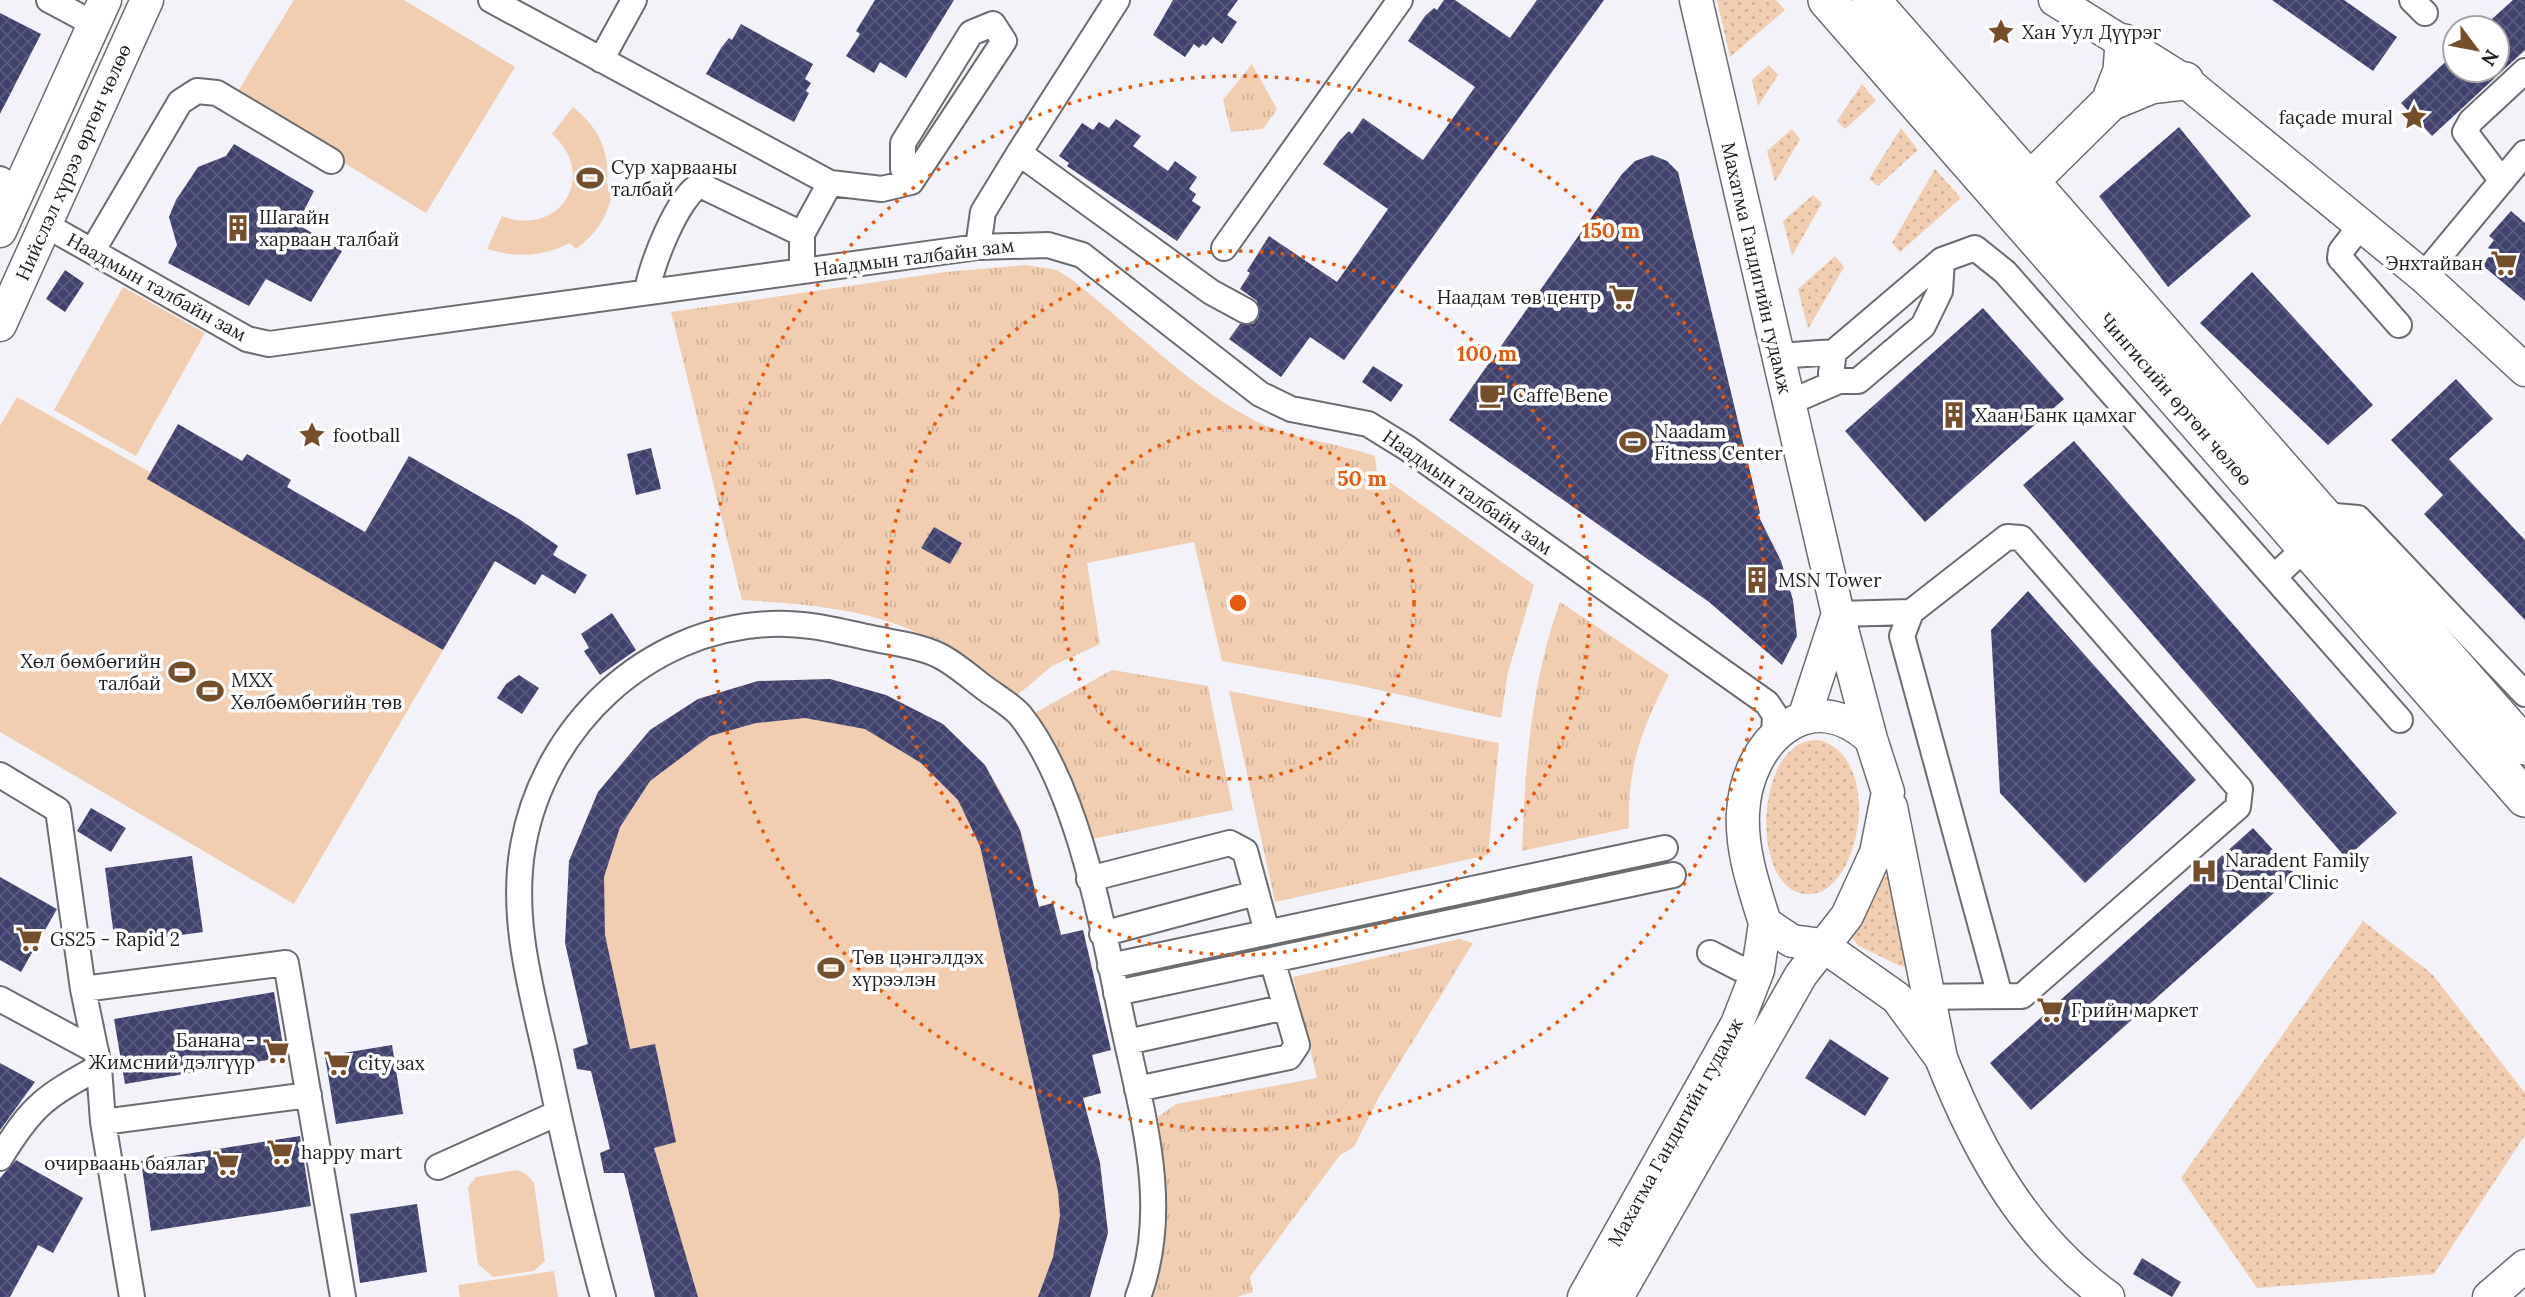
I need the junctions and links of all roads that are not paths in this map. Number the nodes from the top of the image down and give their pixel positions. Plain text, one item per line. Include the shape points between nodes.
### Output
1 (49, 0) edge
2 (147, 0) edge
3 (491, 0) edge
4 (634, 0) edge
5 (1117, 0) edge
6 (1400, 0) edge
7 (1696, 0) edge
8 (1828, 0) edge
9 (1871, 0) edge
10 (2056, 0) edge
11 (99, 12) edge
12 (2124, 43) junction
13 (601, 60) junction
14 (2525, 71) edge
15 (2185, 81) junction
16 (2109, 102) junction
17 (2525, 152) edge
18 (1019, 153) junction
19 (331, 161) dead end
20 (2030, 181) junction
21 (2502, 181) junction
22 (911, 182) junction
23 (830, 183) junction
24 (9, 185) edge
25 (44, 225) junction
26 (2361, 225) junction
27 (0, 231) edge
28 (802, 234) junction
29 (978, 247) junction
30 (1224, 248) dead end
31 (93, 250) junction
32 (1942, 260) junction
33 (802, 271) junction
34 (2423, 276) junction
35 (647, 292) junction
36 (1246, 311) dead end
37 (0, 325) edge
38 (2399, 325) dead end
39 (1834, 352) junction
40 (1777, 356) junction
41 (2525, 370) edge
42 (1839, 381) junction
43 (2162, 383) junction
44 (1788, 403) junction
45 (2129, 412) junction
46 (2323, 516) junction
47 (2306, 548) junction
48 (2274, 577) junction
49 (1911, 612) junction
50 (1838, 614) junction
51 (2525, 694) edge
52 (1804, 718) junction
53 (2400, 720) dead end
54 (1774, 737) junction
55 (1871, 738) junction
56 (2525, 746) edge
57 (0, 775) edge
58 (1888, 792) junction
59 (2525, 798) edge
60 (1665, 848) dead end
61 (1673, 875) dead end
62 (1089, 879) junction
63 (1256, 893) junction
64 (1765, 923) junction
65 (1267, 932) junction
66 (1102, 934) junction
67 (1822, 945) junction
68 (1710, 953) dead end
69 (1272, 960) junction
70 (1110, 965) junction
71 (1758, 970) junction
72 (83, 989) junction
73 (1116, 993) junction
74 (2000, 996) junction
75 (1930, 997) junction
76 (0, 999) edge
77 (1286, 1007) junction
78 (1127, 1042) junction
79 (1941, 1058) junction
80 (97, 1059) junction
81 (1136, 1088) junction
82 (309, 1095) junction
83 (558, 1113) junction
84 (103, 1122) junction
85 (0, 1158) edge
86 (438, 1167) dead end
87 (2525, 1266) edge
88 (132, 1297) edge
89 (342, 1297) edge
90 (603, 1297) edge
91 (1138, 1297) edge
92 (1584, 1297) edge
93 (1617, 1297) edge
94 (2108, 1297) edge
95 (2489, 1297) edge

1 - 11 street
2 - 25 main road, Нийслэл хүрээ өргөн чөлөө
3 - 13 street
4 - 13 street
5 - 18 street
6 - 30 street
7 - 40 main road, Махатма Гандигийн гудамж
8 - 43 highway, Чингисийн өргөн чөлөө
9 - 20 highway, Чингисийн өргөн чөлөө
10 - 12 main road
11 - 24 main road, Нийслэл хүрээ өргөн чөлөө
12 - 15 main road
12 - 16 highway via 2122,71
13 - 23 street
14 - 21 street via 2465,132
15 - 16 highway via 2151,85
15 - 26 main road
16 - 20 highway
17 - 21 street
18 - 29 street via 983,212
18 - 36 street via 1211,292
19 - 31 street via 217,93 197,91 180,102
20 - 46 highway, Чингисийн өргөн чөлөө
21 - 34 street
22 - 22 street via 1004,41 993,24 971,33 903,143 903,169
22 - 23 street via 882,190
23 - 28 street
24 - 27 main road, Нийслэл хүрээ өргөн чөлөө
25 - 31 street, Наадмын талбайн зам
25 - 37 main road, Нийслэл хүрээ өргөн чөлөө
26 - 34 main road
26 - 38 street via 2340,258
28 - 33 street
28 - 35 street via 700,185 691,189 664,241 649,274
29 - 33 street, Наадмын талбайн зам
29 - 54 street, Наадмын талбайн зам via 1048,246 1082,255 1260,394 1291,409 1368,424 1384,433 1767,703 1775,715
31 - 35 street, Наадмын талбайн зам via 247,339 269,344
32 - 39 street
32 - 42 street via 1940,291 1923,326 1858,381
32 - 45 street via 1975,248 2005,272
33 - 35 street, Наадмын талбайн зам
34 - 41 main road
39 - 40 street
39 - 42 street via 1831,373
40 - 44 main road, Махатма Гандигийн гудамж
42 - 44 street
43 - 45 street
43 - 47 highway, Чингисийн өргөн чөлөө
44 - 50 main road, Махатма Гандигийн гудамж
45 - 48 street
46 - 51 street via 2358,519
46 - 56 highway, Чингисийн өргөн чөлөө
47 - 48 street
47 - 59 highway, Чингисийн өргөн чөлөө
48 - 53 street
49 - 50 street
49 - 74 street via 1902,636
49 - 74 street via 2007,537 2021,538 2239,789 2238,807 2052,971 2022,996
50 - 52 main road
50 - 55 main road, Махатма Гандигийн гудамж
52 - 54 main road
52 - 55 main road via 1838,718
54 - 64 main road via 1753,770 1743,813 1745,850
55 - 58 main road
57 - 72 street via 58,810
58 - 67 main road via 1869,870 1843,923
58 - 75 main road
60 - 65 street
61 - 69 street
62 - 63 street via 1230,843 1245,851
62 - 66 street
62 - 83 street via 1060,784 1018,713 940,656 830,629 772,624 728,629 666,652 618,681 587,712 546,778 526,833 519,881 521,938
63 - 65 street
63 - 66 street
64 - 67 main road via 1792,941
64 - 71 main road, Махатма Гандигийн гудамж
65 - 70 street
66 - 70 street
67 - 79 main road via 1897,998
67 - 93 main road, Махатма Гандигийн гудамж
68 - 71 street via 1739,968
69 - 73 street
69 - 77 street
70 - 73 street
71 - 92 main road, Махатма Гандигийн гудамж via 1734,1029
72 - 80 street
72 - 82 street via 286,963
73 - 78 street
74 - 75 street
75 - 79 main road
76 - 80 street
77 - 78 street
77 - 81 street via 1297,1045 1289,1057
78 - 81 street
79 - 94 main road via 1996,1176 2049,1247
80 - 84 street
80 - 85 street via 38,1103
81 - 91 street via 1153,1166 1154,1223
82 - 84 street
82 - 89 street
83 - 86 street
83 - 90 street
84 - 88 street
87 - 95 main road

